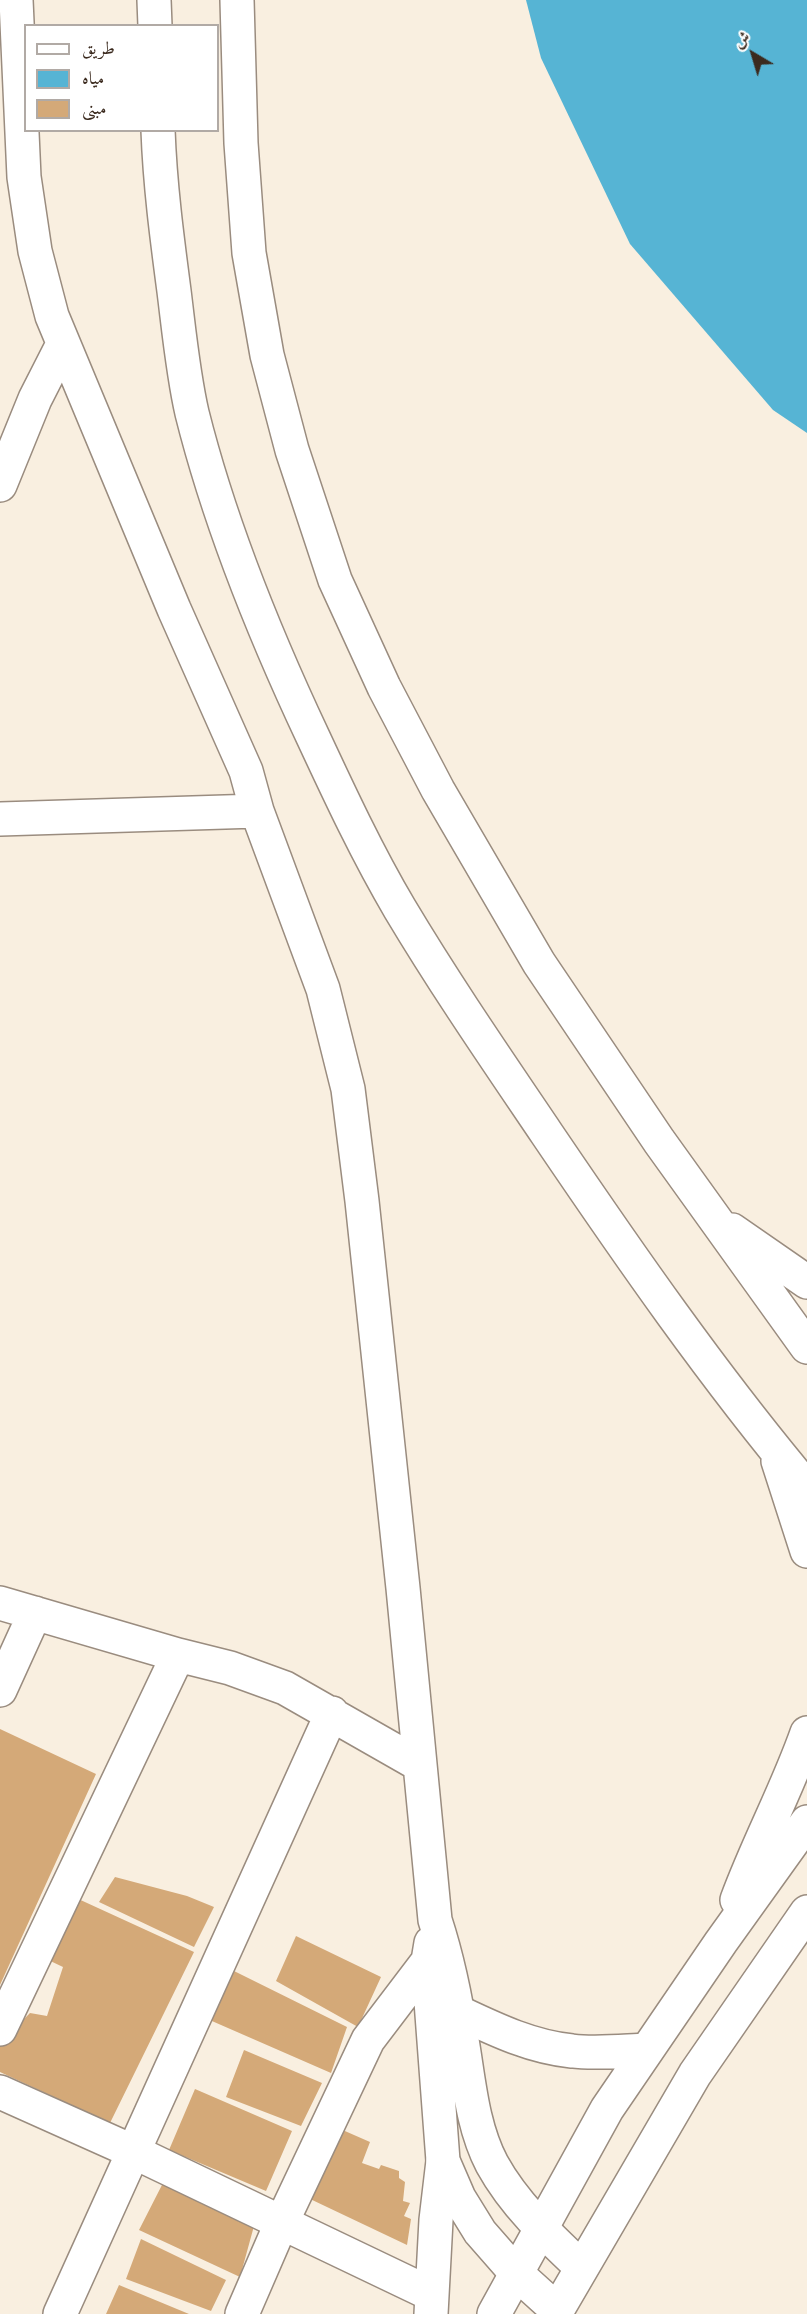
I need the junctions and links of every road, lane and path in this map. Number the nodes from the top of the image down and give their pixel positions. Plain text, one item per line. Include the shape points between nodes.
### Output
1 (16, 0) edge
2 (154, 0) edge
3 (237, 0) edge
4 (155, 24) edge
5 (158, 132) edge
6 (12, 175) edge
7 (63, 344) junction
8 (0, 485) edge
9 (257, 811) junction
10 (0, 819) edge
11 (712, 1217) junction
12 (807, 1282) edge
13 (807, 1347) edge
14 (774, 1448) junction
15 (807, 1488) edge
16 (807, 1551) edge
17 (0, 1603) edge
18 (35, 1613) junction
19 (178, 1655) junction
20 (0, 1689) edge
21 (332, 1713) junction
22 (807, 1733) edge
23 (420, 1764) junction
24 (807, 1822) edge
25 (807, 1912) edge
26 (435, 1920) junction
27 (721, 1942) junction
28 (428, 1962) junction
29 (458, 2012) junction
30 (0, 2029) edge
31 (646, 2050) junction
32 (0, 2092) edge
33 (134, 2152) junction
34 (443, 2161) junction
35 (281, 2224) junction
36 (540, 2229) junction
37 (581, 2267) junction
38 (515, 2272) junction
39 (431, 2304) edge
40 (556, 2312) edge
41 (60, 2314) edge
42 (242, 2314) edge
43 (494, 2314) edge

1 - 6 street
2 - 4 street
3 - 11 street via 249,253 267,355 292,450 335,580 384,687 438,789 539,963
5 - 14 street via 160,178 192,411 246,583 292,693 358,834 464,1010 596,1206
6 - 7 street via 51,316
7 - 8 street via 35,399
7 - 9 street via 246,771
9 - 10 street
9 - 23 street via 323,989 348,1089
11 - 12 street
11 - 13 street
14 - 15 street
14 - 16 street
17 - 18 street
18 - 19 street
18 - 20 street
19 - 21 street via 285,1688
19 - 30 street
21 - 23 street
21 - 33 street
22 - 27 street via 758,1843
23 - 26 street
24 - 27 street
25 - 37 street via 694,2074
26 - 28 street
26 - 29 street
27 - 31 street
28 - 34 street
28 - 35 street via 368,2040
29 - 31 street via 505,2034 546,2046 572,2051
29 - 36 street via 481,2137 506,2187
31 - 36 street via 607,2109
32 - 33 street
33 - 35 street
33 - 41 street
34 - 38 street via 480,2232
34 - 39 street
35 - 39 street
35 - 42 street
36 - 37 street
36 - 38 street
37 - 40 street
38 - 40 street
38 - 43 street

